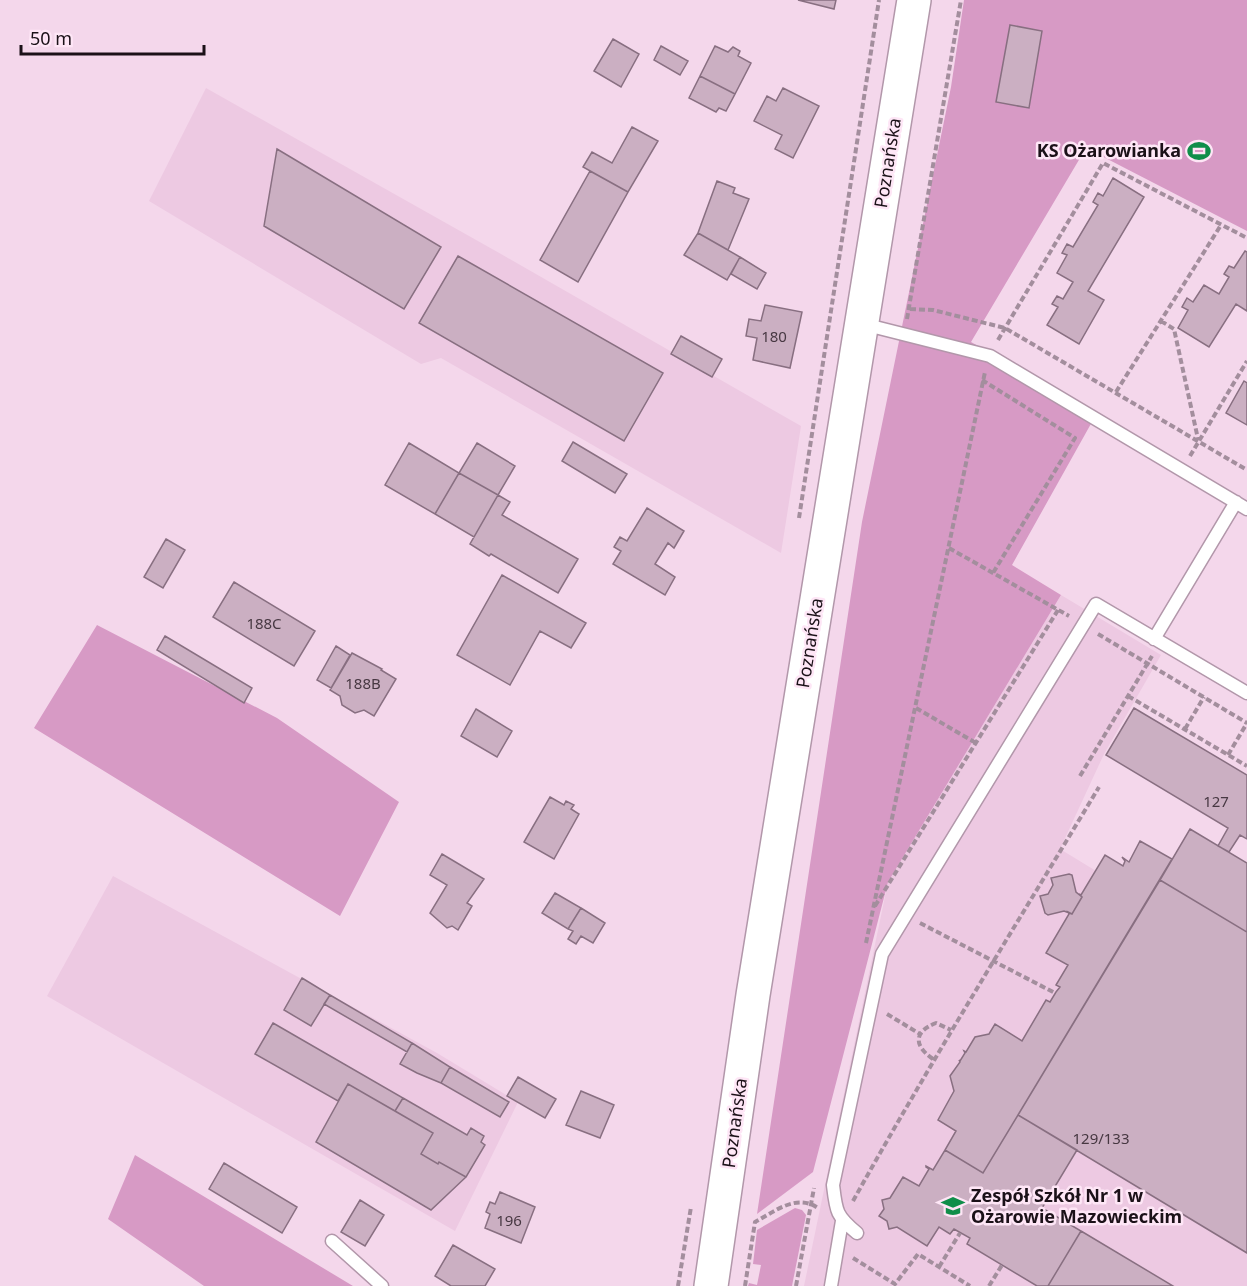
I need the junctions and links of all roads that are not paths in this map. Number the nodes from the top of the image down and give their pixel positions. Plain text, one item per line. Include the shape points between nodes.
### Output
1 (914, 0) edge
2 (862, 324) junction
3 (1241, 505) edge
4 (1158, 641) junction
5 (1247, 693) edge
6 (842, 1221) junction
7 (857, 1233) dead end
8 (332, 1241) dead end
9 (382, 1286) edge
10 (711, 1286) edge
11 (831, 1286) edge

1 - 2 main road, Poznańska
2 - 3 lane via 990,356
2 - 10 main road, Poznańska via 753,995
3 - 4 lane
4 - 5 lane
4 - 6 lane via 1096,604 882,954 833,1185
6 - 7 lane
6 - 11 lane
8 - 9 lane

